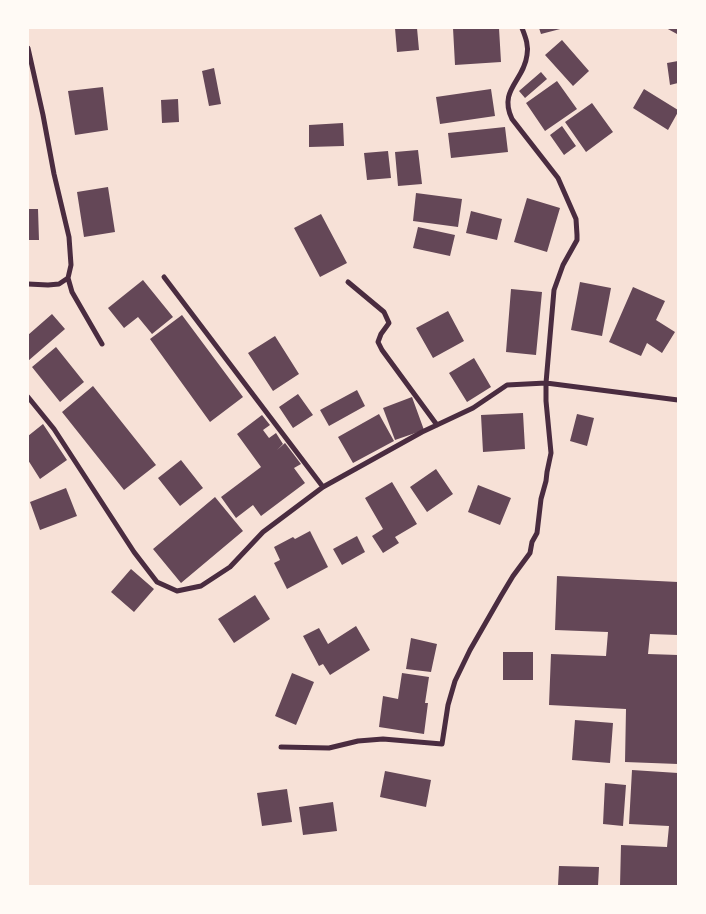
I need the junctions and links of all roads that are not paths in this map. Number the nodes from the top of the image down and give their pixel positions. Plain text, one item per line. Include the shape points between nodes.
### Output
1 (522, 28) edge
2 (28, 48) edge
3 (164, 277) dead end
4 (68, 278) junction
5 (348, 282) dead end
6 (28, 284) edge
7 (102, 344) dead end
8 (546, 383) junction
9 (28, 397) edge
10 (678, 400) edge
11 (437, 425) junction
12 (323, 487) junction
13 (281, 747) dead end

1 - 8 street via 527,55 508,96 507,106 512,118 558,178 577,227 577,240 554,290
2 - 4 street via 69,237 71,266
3 - 12 street
4 - 6 street via 60,284
4 - 7 street via 72,292
5 - 11 street via 384,312 389,323 378,342
8 - 10 street
8 - 11 street via 507,386 473,408
8 - 13 street via 551,453 537,533 530,553 501,596 455,681 442,744 383,739 329,748
9 - 12 street via 54,429 157,582 178,591 201,586 230,567 263,532
11 - 12 street

